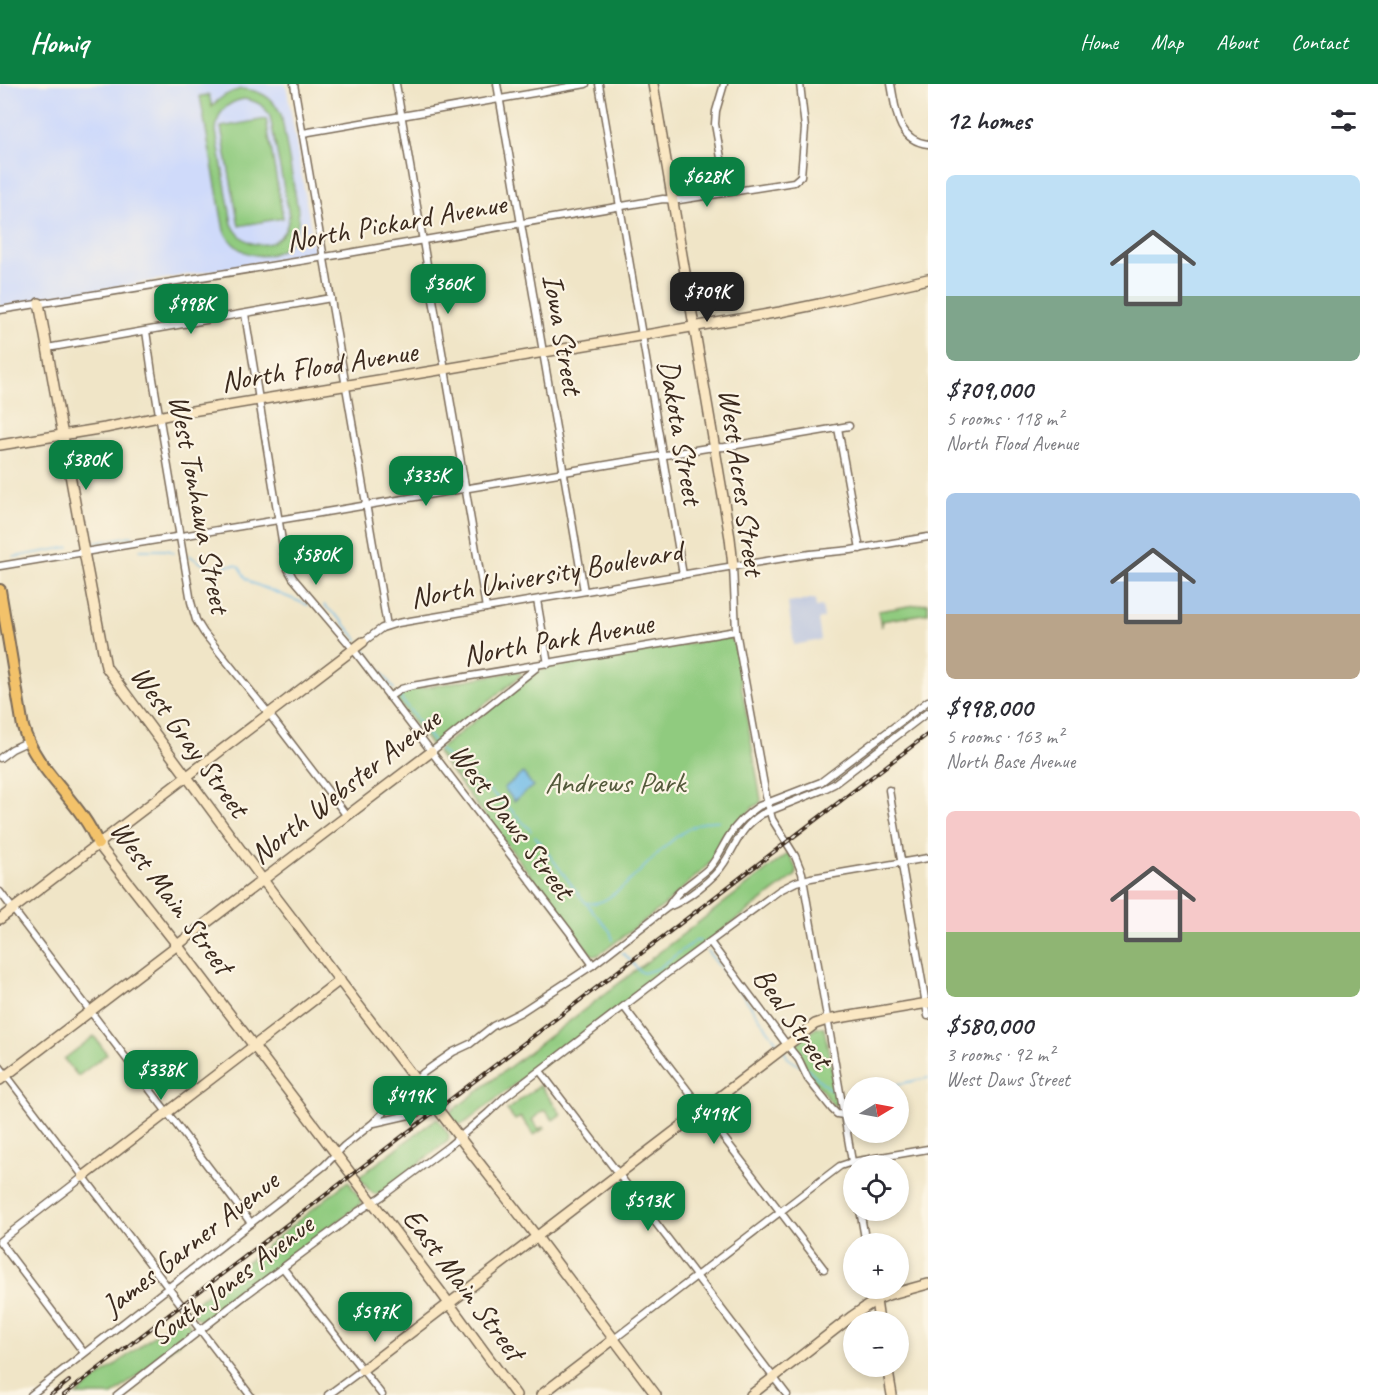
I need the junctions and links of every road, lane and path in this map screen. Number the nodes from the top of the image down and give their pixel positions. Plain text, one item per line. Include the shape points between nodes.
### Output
1 (294, 84) edge
2 (396, 84) edge
3 (497, 84) edge
4 (586, 84) edge
5 (599, 84) edge
6 (653, 84) edge
7 (724, 84) edge
8 (800, 84) edge
9 (891, 84) edge
10 (499, 99) junction
11 (401, 116) junction
12 (303, 133) junction
13 (928, 144) edge
14 (727, 192) junction
15 (672, 200) junction
16 (621, 207) junction
17 (522, 224) junction
18 (423, 241) junction
19 (325, 257) junction
20 (928, 279) edge
21 (331, 298) junction
22 (39, 303) junction
23 (0, 310) edge
24 (245, 314) junction
25 (694, 326) junction
26 (146, 331) junction
27 (642, 335) junction
28 (47, 348) junction
29 (543, 352) junction
30 (445, 369) junction
31 (346, 385) junction
32 (259, 400) junction
33 (160, 417) junction
34 (849, 426) dead end
35 (838, 428) junction
36 (62, 435) junction
37 (0, 445) edge
38 (715, 447) junction
39 (663, 455) junction
40 (564, 471) junction
41 (465, 488) junction
42 (366, 505) junction
43 (278, 520) junction
44 (180, 537) junction
45 (928, 537) edge
46 (860, 549) junction
47 (84, 552) junction
48 (0, 566) edge
49 (733, 566) junction
50 (683, 575) junction
51 (0, 590) edge
52 (584, 591) junction
53 (537, 600) junction
54 (486, 608) junction
55 (387, 626) junction
56 (736, 632) junction
57 (358, 646) junction
58 (545, 664) junction
59 (390, 697) junction
60 (928, 701) edge
61 (928, 712) edge
62 (269, 714) junction
63 (27, 741) junction
64 (430, 752) junction
65 (0, 758) edge
66 (186, 777) junction
67 (889, 790) dead end
68 (768, 803) junction
69 (770, 811) junction
70 (347, 816) junction
71 (98, 844) junction
72 (928, 858) edge
73 (902, 863) junction
74 (263, 880) junction
75 (803, 881) junction
76 (0, 892) edge
77 (668, 907) junction
78 (13, 909) junction
79 (0, 919) edge
80 (710, 942) junction
81 (178, 946) junction
82 (593, 965) junction
83 (340, 980) junction
84 (927, 1003) edge
85 (624, 1006) junction
86 (90, 1011) junction
87 (928, 1016) edge
88 (827, 1020) junction
89 (254, 1047) junction
90 (783, 1048) junction
91 (0, 1067) edge
92 (540, 1071) junction
93 (3, 1078) edge
94 (416, 1079) junction
95 (433, 1103) junction
96 (843, 1109) edge
97 (702, 1110) junction
98 (168, 1113) junction
99 (843, 1115) edge
100 (374, 1123) junction
101 (459, 1137) junction
102 (928, 1149) edge
103 (336, 1155) junction
104 (893, 1155) edge
105 (843, 1166) edge
106 (619, 1174) junction
107 (84, 1177) junction
108 (372, 1203) junction
109 (780, 1212) junction
110 (251, 1223) junction
111 (537, 1237) junction
112 (0, 1241) edge
113 (283, 1268) junction
114 (824, 1269) dead end
115 (697, 1275) junction
116 (928, 1284) edge
117 (168, 1288) junction
118 (876, 1300) junction
119 (449, 1303) junction
120 (878, 1311) edge
121 (200, 1330) junction
122 (614, 1339) junction
123 (84, 1353) junction
124 (362, 1370) junction
125 (774, 1377) junction
126 (889, 1377) edge
127 (31, 1395) edge
128 (117, 1395) edge
129 (250, 1395) edge
130 (328, 1395) edge
131 (382, 1395) edge
132 (516, 1395) edge
133 (541, 1395) edge
134 (656, 1395) edge
135 (751, 1395) edge
136 (787, 1395) edge
137 (892, 1395) edge

1 - 12 street
2 - 11 street
3 - 10 street, Iowa Street
4 - 10 street
5 - 16 street, Dakota Street
6 - 15 street, West Acres Street
7 - 14 street via 715,124
8 - 14 street, North Pickard Avenue via 806,129 800,179
9 - 13 street via 902,129 916,141
10 - 11 street
10 - 17 street, Iowa Street
11 - 12 street
11 - 18 street
12 - 19 street
14 - 15 street, North Pickard Avenue
15 - 16 street, North Pickard Avenue
15 - 25 street, West Acres Street
16 - 17 street, North Pickard Avenue
16 - 27 street, Dakota Street
17 - 18 street, North Pickard Avenue
17 - 29 street, Iowa Street
18 - 19 street, North Pickard Avenue
18 - 30 street
19 - 21 street
19 - 22 street, North Pickard Avenue
20 - 25 street, North Flood Avenue via 819,304
21 - 24 street
21 - 31 street
22 - 23 street, North Pickard Avenue
22 - 28 street, West Gray Street
24 - 26 street
24 - 32 street, West Daws Street
25 - 27 street, North Flood Avenue
25 - 38 street, West Acres Street
26 - 28 street
26 - 33 street, West Tonhawa Street
27 - 29 street, North Flood Avenue
27 - 39 street, Dakota Street
28 - 36 street, West Gray Street
29 - 30 street, North Flood Avenue
29 - 40 street, Iowa Street
30 - 31 street, North Flood Avenue
30 - 41 street
31 - 32 street, North Flood Avenue
31 - 42 street
32 - 33 street, North Flood Avenue
32 - 43 street, West Daws Street
33 - 36 street, North Flood Avenue
33 - 44 street, West Tonhawa Street
34 - 35 street
35 - 38 street
35 - 46 street
36 - 37 street, North Flood Avenue
36 - 47 street, West Gray Street
38 - 39 street
38 - 49 street, West Acres Street
39 - 40 street
39 - 50 street, Dakota Street
40 - 41 street
40 - 52 street, Iowa Street
41 - 42 street
41 - 54 street
42 - 43 street
42 - 55 street
43 - 44 street
43 - 57 street, West Daws Street via 291,574
44 - 47 street
44 - 62 street, West Tonhawa Street via 195,620
45 - 46 street, North University Boulevard
46 - 49 street, North University Boulevard
47 - 48 street
47 - 66 street, West Gray Street via 106,668
49 - 50 street, North University Boulevard
49 - 56 street, West Acres Street
50 - 52 street, North University Boulevard
51 - 63 main road, West Main Street
52 - 53 street, North University Boulevard
53 - 54 street, North University Boulevard
53 - 58 street
54 - 55 street, North University Boulevard
55 - 57 street, North University Boulevard
56 - 58 street, North Park Avenue
56 - 68 street, West Acres Street
57 - 59 street, West Daws Street
57 - 62 street, North University Boulevard
58 - 59 street, North Park Avenue via 412,686
58 - 64 street, North Webster Avenue
59 - 64 street, West Daws Street
60 - 68 street, James Garner Avenue via 821,782
61 - 69 street, James Garner Avenue via 834,784
62 - 66 street, North University Boulevard
62 - 70 street, West Tonhawa Street
63 - 65 street
63 - 71 main road, West Main Street via 93,830
64 - 70 street, North Webster Avenue
64 - 82 street, West Daws Street
66 - 71 street, North University Boulevard
66 - 74 street, West Gray Street
67 - 73 street
68 - 69 street, West Acres Street
68 - 77 street, James Garner Avenue via 743,818 715,860
69 - 75 street, West Acres Street via 795,856
69 - 77 street, James Garner Avenue via 746,827 716,874
70 - 74 street, North Webster Avenue
71 - 78 street, North University Boulevard
71 - 81 street, West Main Street
72 - 73 street, South Jones Avenue
73 - 75 street, South Jones Avenue
73 - 84 street
74 - 81 street, North Webster Avenue
74 - 83 street, West Gray Street
75 - 80 street, South Jones Avenue via 780,890
75 - 88 street, West Acres Street
76 - 78 street
77 - 82 street, James Garner Avenue
78 - 79 street, North University Boulevard
78 - 86 street
80 - 85 street, South Jones Avenue
80 - 90 street, Beal Street
81 - 86 street, North Webster Avenue
81 - 89 street, West Main Street
82 - 94 street, James Garner Avenue
83 - 89 street
83 - 94 street, West Gray Street
84 - 87 street
84 - 88 street
85 - 92 street, South Jones Avenue
85 - 97 street
86 - 93 street, North Webster Avenue
86 - 98 street
88 - 90 street via 815,1024
88 - 96 street, West Acres Street
89 - 98 street
89 - 103 street, West Main Street
90 - 97 street
90 - 99 street, Beal Street via 799,1060 831,1109
91 - 93 street
92 - 101 street, South Jones Avenue
92 - 106 street
93 - 107 street
94 - 95 street, West Gray Street
94 - 100 street, James Garner Avenue
95 - 100 street, James Garner Avenue via 418,1113
95 - 101 street, West Gray Street
97 - 106 street
97 - 109 street
98 - 107 street
98 - 110 street
100 - 103 street, James Garner Avenue
101 - 108 street, South Jones Avenue
101 - 111 street, West Gray Street
102 - 104 street
103 - 108 street, West Main Street
103 - 110 street, James Garner Avenue
105 - 109 street
106 - 111 street
106 - 115 street
107 - 112 street
107 - 117 street
108 - 113 street, South Jones Avenue
108 - 119 street, East Main Street
109 - 114 street
109 - 115 street
110 - 117 street, James Garner Avenue
111 - 119 street
111 - 122 street, West Gray Street
112 - 123 street
113 - 121 street, South Jones Avenue
113 - 124 street
115 - 122 street
115 - 125 street
116 - 118 street
117 - 121 street
117 - 123 street, James Garner Avenue
118 - 120 street
118 - 125 street
119 - 124 street
119 - 132 street, East Main Street
121 - 128 street, South Jones Avenue
121 - 129 street
122 - 133 street
122 - 134 street, West Gray Street
123 - 127 street, James Garner Avenue
124 - 130 street
124 - 131 street
125 - 135 street
125 - 136 street
126 - 137 street

